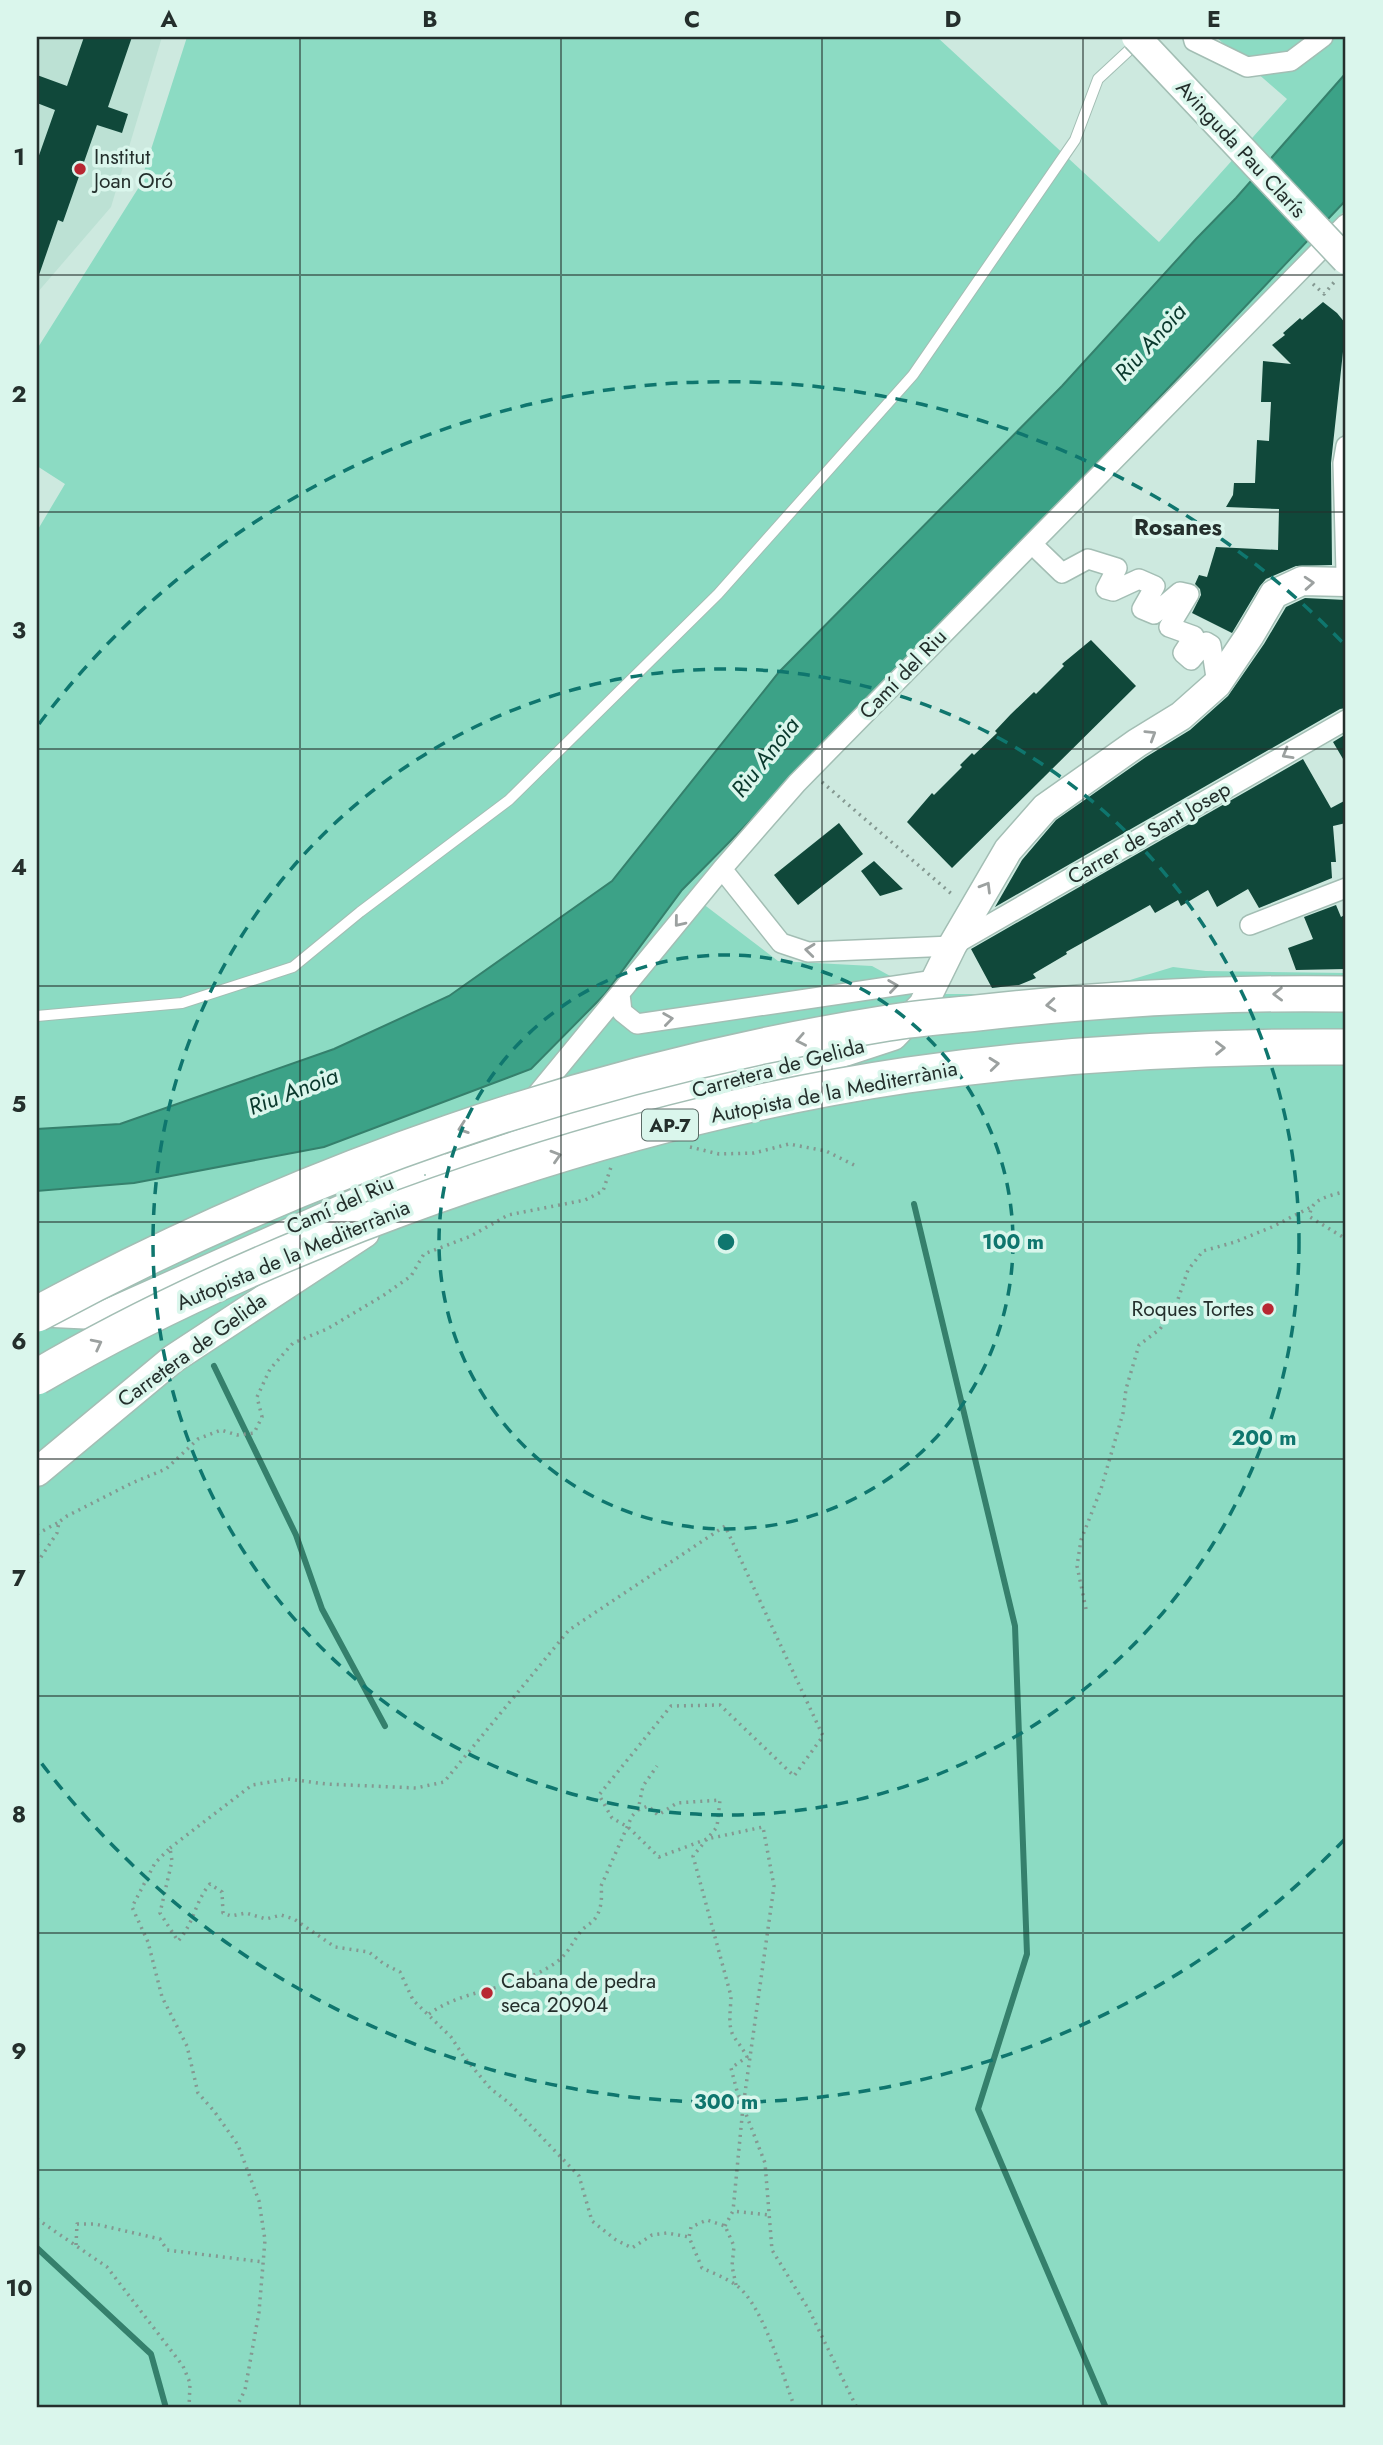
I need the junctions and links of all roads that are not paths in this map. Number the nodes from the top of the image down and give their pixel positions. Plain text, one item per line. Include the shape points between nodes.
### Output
1 (1136, 37) edge
2 (1144, 37) edge
3 (1323, 37) edge
4 (1192, 38) edge
5 (1346, 224) edge
6 (1343, 268) edge
7 (1346, 446) edge
8 (1031, 544) junction
9 (1346, 572) edge
10 (1346, 582) edge
11 (1217, 684) junction
12 (1346, 720) edge
13 (722, 869) junction
14 (1346, 888) edge
15 (1250, 925) dead end
16 (951, 946) junction
17 (935, 980) junction
18 (620, 994) junction
19 (1346, 994) edge
20 (37, 1016) edge
21 (1346, 1047) edge
22 (491, 1152) junction
23 (424, 1178) junction
24 (37, 1315) edge
25 (37, 1377) edge
26 (37, 1472) edge

1 - 6 street, Avinguda Pau Clarís, bridge
2 - 20 lane via 1098,79 1075,140 914,375 718,594 509,800 293,967 182,1003
3 - 4 street via 1291,61 1247,67
5 - 8 street, Camí del Riu
7 - 9 street
8 - 11 street via 1062,573 1088,559 1117,568 1106,589 1113,591 1139,579 1155,586 1142,609 1154,614 1180,592 1189,594 1169,627 1194,636 1183,653 1191,660 1206,642 1211,645
8 - 13 street, Camí del Riu via 809,771
11 -> 10 street, Carretera de Gelida via 1274,594 1302,582
16 -> 11 street, Carretera de Gelida via 1008,850 1045,808 1181,716
12 -> 16 street, Carrer de Sant Josep
16 -> 13 street via 808,953 782,943
13 -> 18 street, Camí del Riu
14 - 15 street
16 - 17 street, Carretera de Gelida
18 -> 17 street via 622,1012 637,1024
17 - 22 street, Carretera de Gelida via 923,1005 894,1036 808,1064 645,1102
18 - 22 street, Camí del Riu
19 -> 24 highway, bridge via 1113,1000 890,1023 634,1077 494,1117 359,1165 179,1242
25 -> 21 highway, Autopista de la Mediterrània / AP-7, bridge via 174,1305 305,1245 482,1179 656,1128 842,1087 986,1065 1201,1048
22 - 23 street, Carretera de Gelida
23 - 24 street, Camí del Riu via 85,1319
23 - 26 street, Carretera de Gelida via 367,1231 173,1359

